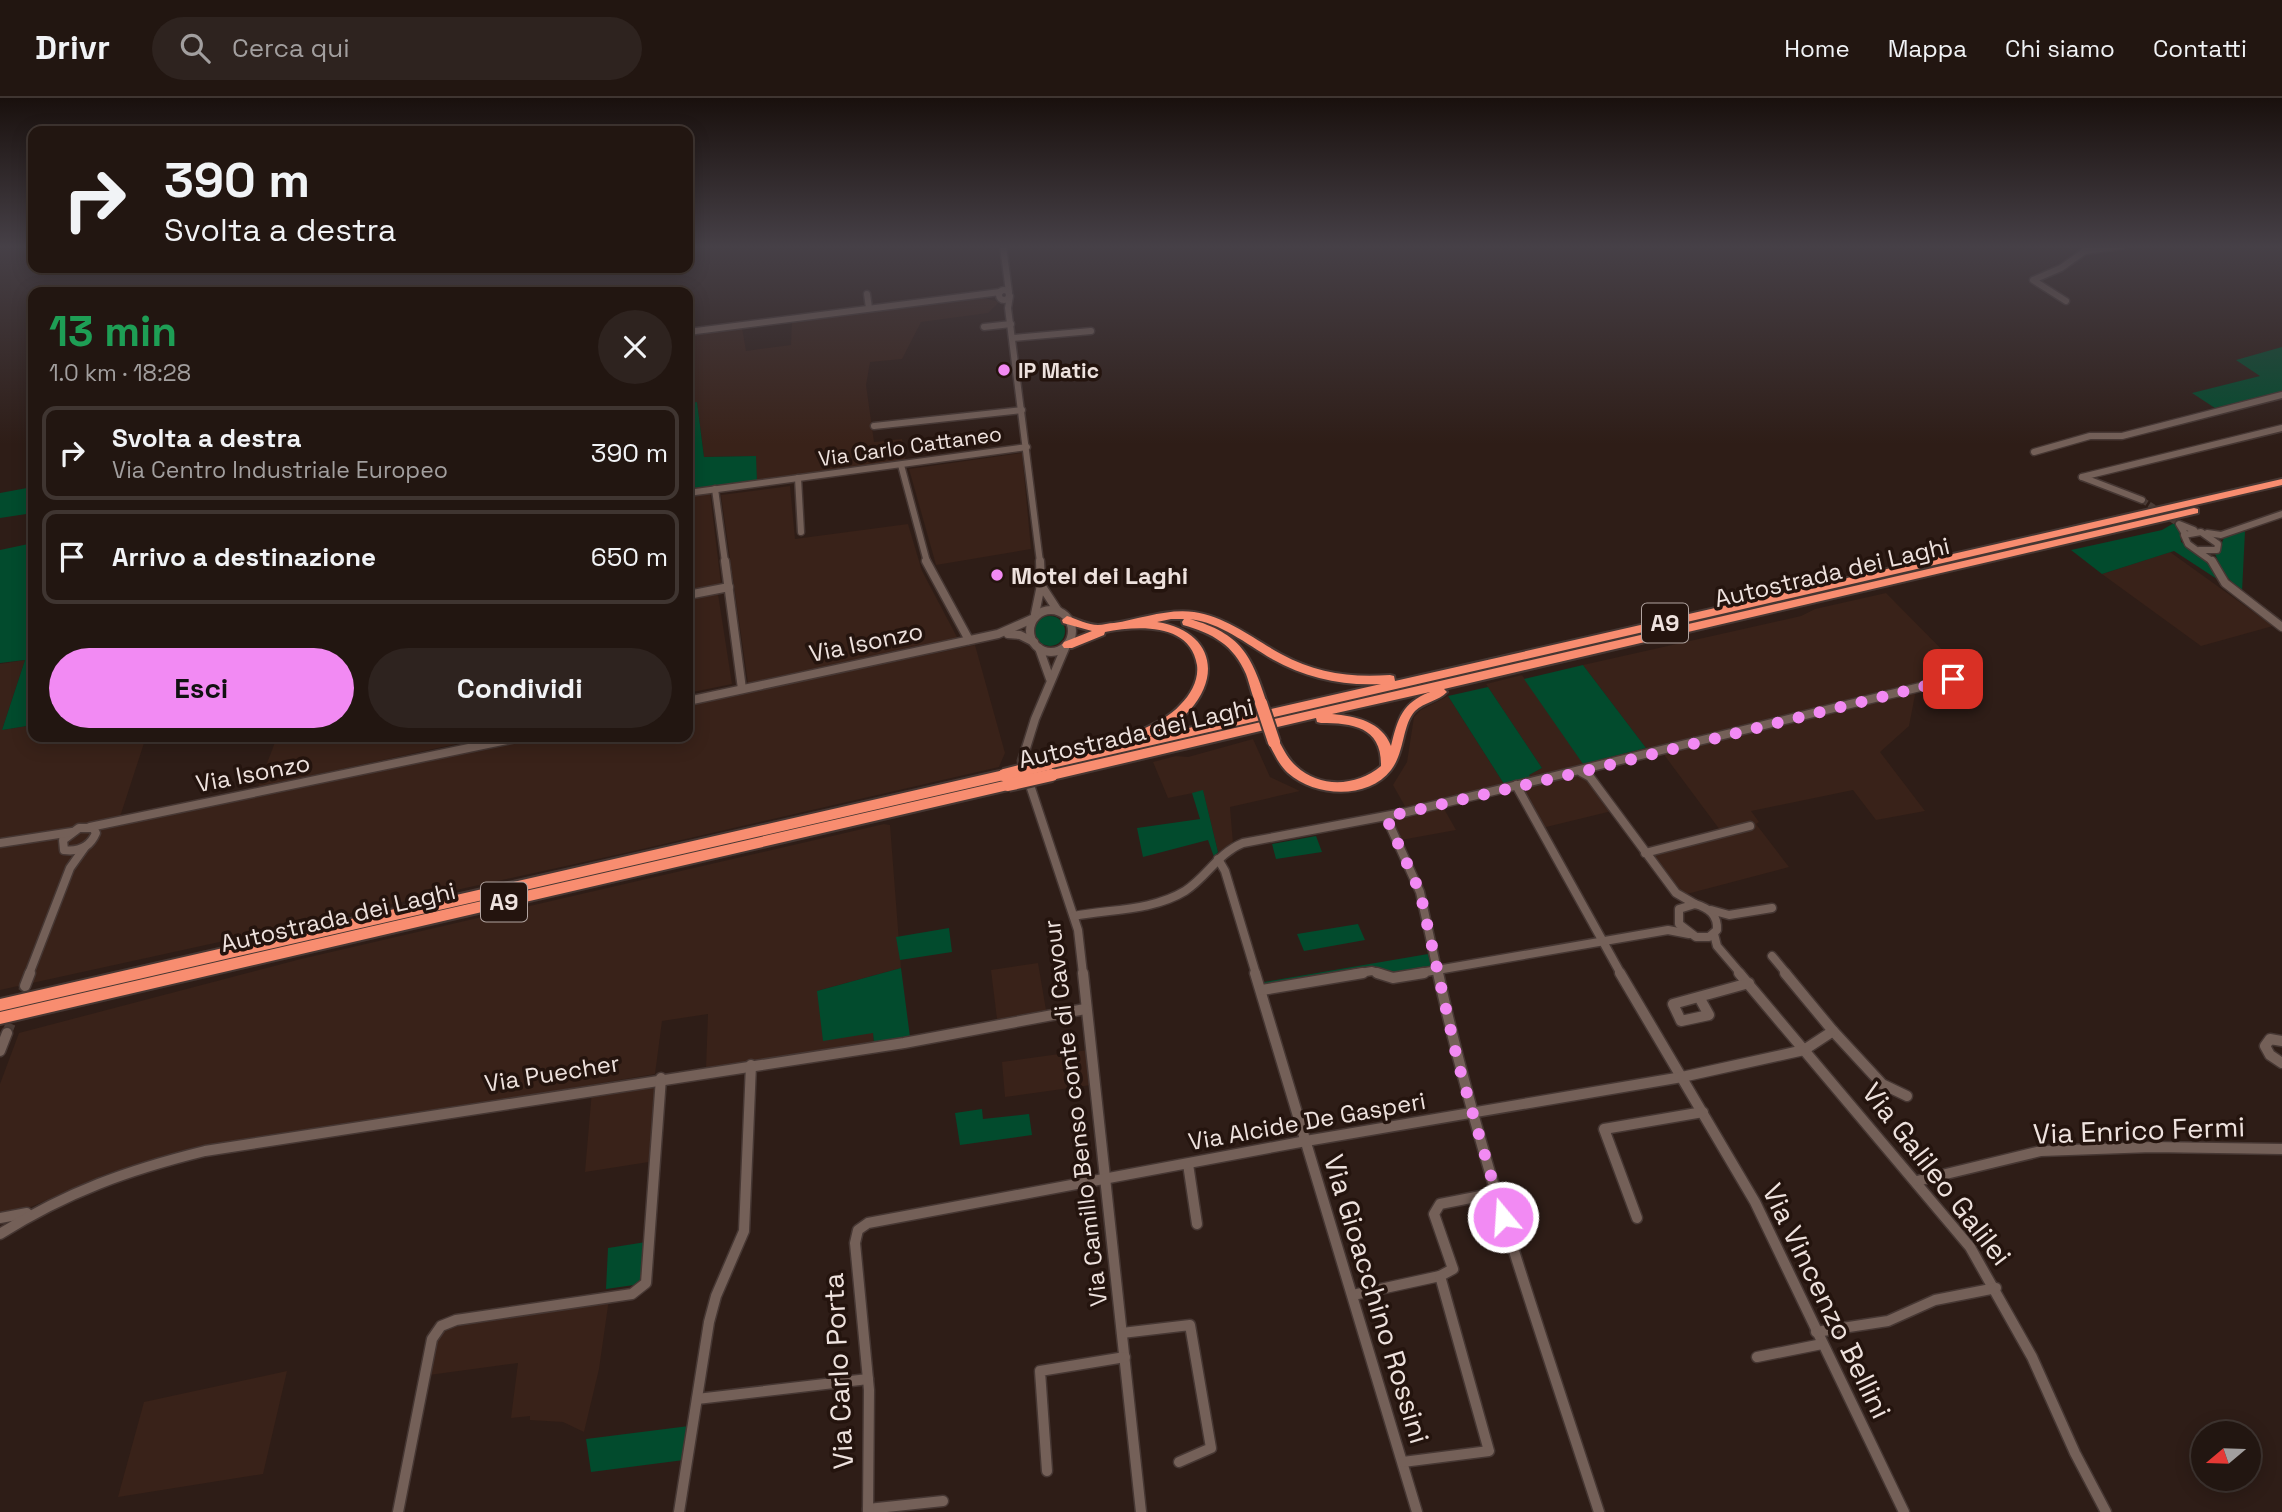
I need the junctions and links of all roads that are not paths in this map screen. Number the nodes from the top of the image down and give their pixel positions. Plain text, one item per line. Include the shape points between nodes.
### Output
1 (839, 312) edge
2 (1009, 312) edge
3 (1011, 324) junction
4 (984, 327) dead end
5 (693, 331) edge
6 (1091, 331) dead end
7 (1013, 338) junction
8 (2282, 395) edge
9 (1022, 412) junction
10 (874, 426) dead end
11 (2282, 428) edge
12 (1027, 447) junction
13 (2034, 452) dead end
14 (901, 465) junction
15 (798, 478) junction
16 (2282, 482) edge
17 (715, 489) junction
18 (2282, 490) edge
19 (693, 492) edge
20 (2143, 500) tunnel mouth
21 (2282, 514) edge
22 (801, 531) dead end
23 (2198, 532) junction
24 (2185, 534) junction
25 (2221, 535) junction
26 (2218, 544) junction
27 (2199, 550) junction
28 (2213, 552) junction
29 (2212, 561) junction
30 (1041, 585) junction
31 (729, 587) junction
32 (693, 594) edge
33 (1058, 611) junction
34 (1033, 617) junction
35 (1067, 620) junction
36 (1142, 622) junction
37 (1114, 627) junction
38 (2282, 627) edge
39 (998, 634) junction
40 (1661, 634) junction
41 (969, 640) junction
42 (1037, 645) junction
43 (1569, 645) junction
44 (1067, 646) junction
45 (1953, 679) dead end
46 (1050, 680) junction
47 (742, 689) junction
48 (693, 700) edge
49 (497, 742) edge
50 (1105, 763) junction
51 (1049, 766) junction
52 (1387, 767) junction
53 (1587, 773) junction
54 (1005, 777) junction
55 (1516, 785) junction
56 (1386, 817) junction
57 (115, 820) junction
58 (1750, 826) dead end
59 (90, 827) junction
60 (72, 832) junction
61 (47, 834) junction
62 (96, 836) junction
63 (0, 843) edge
64 (65, 847) junction
65 (85, 847) junction
66 (1645, 853) junction
67 (1218, 859) junction
68 (70, 868) junction
69 (1676, 893) junction
70 (1695, 904) junction
71 (1772, 908) dead end
72 (1679, 909) junction
73 (1708, 909) junction
74 (1728, 915) junction
75 (1074, 916) junction
76 (1677, 919) junction
77 (1716, 929) junction
78 (1668, 930) junction
79 (1689, 934) junction
80 (1703, 937) junction
81 (1603, 943) junction
82 (1717, 946) junction
83 (1772, 956) dead end
84 (1436, 971) junction
85 (1749, 983) junction
86 (25, 986) tunnel mouth
87 (1262, 990) junction
88 (1699, 997) dead end
89 (0, 1006) edge
90 (1086, 1009) junction
91 (0, 1018) edge
92 (1833, 1031) junction
93 (7, 1033) dead end
94 (2282, 1041) edge
95 (1804, 1050) junction
96 (0, 1051) edge
97 (2282, 1063) edge
98 (751, 1065) junction
99 (1682, 1077) junction
100 (661, 1078) junction
101 (1907, 1096) dead end
102 (1703, 1112) junction
103 (1472, 1113) junction
104 (1306, 1141) junction
105 (2282, 1149) edge
106 (1188, 1164) junction
107 (1107, 1180) junction
108 (1916, 1181) junction
109 (1496, 1193) junction
110 (33, 1211) junction
111 (0, 1218) edge
112 (1637, 1218) dead end
113 (1197, 1224) dead end
114 (858, 1230) joint
115 (0, 1234) edge
116 (1440, 1276) junction
117 (1996, 1288) junction
118 (1353, 1295) junction
119 (1816, 1332) junction
120 (1122, 1333) junction
121 (1822, 1344) junction
122 (1125, 1357) junction
123 (1757, 1357) dead end
124 (868, 1379) junction
125 (697, 1399) junction
126 (1179, 1462) dead end
127 (1403, 1462) junction
128 (1047, 1471) dead end
129 (943, 1501) dead end
130 (868, 1511) edge
131 (398, 1512) edge
132 (679, 1512) edge
133 (1141, 1512) edge
134 (1417, 1512) edge
135 (1598, 1512) edge
136 (1904, 1512) edge
137 (2104, 1512) edge

1 - 5 street
2 - 3 street
3 - 4 street
3 - 7 street
6 - 7 street
7 - 9 street
8 - 13 street via 2122,436 2090,436
9 - 10 street
9 - 12 street
11 - 20 street via 2082,477
12 - 14 street, Via Carlo Cattaneo
12 - 30 street
14 - 15 street, Via Carlo Cattaneo
14 - 41 street via 927,563
15 - 17 street, Via Carlo Cattaneo
15 - 22 street, Via Carlo Cattaneo
16 - 43 highway, Autostrada dei Laghi / A9
17 - 19 street, Via Carlo Cattaneo
17 - 31 street
18 - 40 highway, Autostrada dei Laghi / A9
21 - 25 street
23 - 24 street
23 - 24 street via 2179,524
23 - 25 street
23 - 26 street
24 - 27 street via 2185,541
25 - 26 street
26 - 28 street
27 - 28 street
27 - 29 street
28 - 29 street
29 - 38 street via 2225,583
30 - 33 street
30 - 34 street
31 - 32 street
31 - 47 street
33 - 34 street via 1046,610
33 - 35 street
34 - 39 street, Via Isonzo
34 - 42 street via 1031,631
35 - 37 highway via 1091,629
35 - 44 street via 1072,634
36 - 37 highway
36 - 43 highway via 1187,614 1217,621 1294,666 1352,680 1396,678
36 - 51 highway via 1171,627 1191,640 1200,653 1202,683 1195,699 1176,719 1151,732
36 - 52 highway, bridge via 1187,621 1229,640 1245,659 1281,757 1296,773 1324,785 1359,784
37 - 44 highway
39 - 41 street, Via Isonzo
39 - 42 street, Via Isonzo via 1020,635
40 - 50 highway, Autostrada dei Laghi / A9
40 - 52 highway via 1433,694 1405,714
41 - 47 street, Via Isonzo
42 - 44 street via 1051,653
42 - 46 street
43 - 51 highway, Autostrada dei Laghi / A9
44 - 46 street, Via Camillo Benso conte di Cavour
45 - 53 street
46 - 75 street, Via Camillo Benso conte di Cavour via 1022,761
47 - 48 street, Via Isonzo
49 - 57 street, Via Isonzo
50 - 51 highway, Autostrada dei Laghi / A9
50 - 52 highway via 1333,718 1352,720 1377,732 1387,750
51 - 54 highway, Autostrada dei Laghi / A9, bridge
53 - 55 street
53 - 66 street
54 - 89 highway, Autostrada dei Laghi / A9
54 - 91 highway, Autostrada dei Laghi / A9
55 - 56 street
55 - 81 street, Via Vincenzo Bellini
56 - 67 street via 1243,844 1226,850
56 - 84 street via 1420,892
57 - 59 street, Via Isonzo
57 - 62 street, Via Isonzo
58 - 66 street
59 - 60 street, Via Isonzo
59 - 62 street
60 - 61 street
60 - 64 street
61 - 63 street
61 - 64 street
62 - 65 street, Via Isonzo
64 - 65 street
64 - 68 street
65 - 68 street, Via Isonzo
66 - 69 street
67 - 75 street via 1197,882 1164,901
67 - 87 street, Via Gioacchino Rossini
68 - 86 street
69 - 70 street
69 - 72 street
70 - 72 street
70 - 73 street
71 - 74 street
72 - 76 street
73 - 74 street
73 - 77 street, Via Galileo Galilei
74 - 77 street, Via Galileo Galilei
75 - 90 street, Via Camillo Benso conte di Cavour
76 - 78 street
76 - 79 street
77 - 80 street, Via Galileo Galilei
77 - 82 street, Via Galileo Galilei
78 - 79 street, Via Galileo Galilei
78 - 81 street, Via Galileo Galilei
79 - 80 street, Via Galileo Galilei
80 - 82 street, Via Galileo Galilei
81 - 84 street, Via Galileo Galilei
81 - 99 street, Via Vincenzo Bellini
82 - 85 street, Via Galileo Galilei
83 - 92 street
84 - 87 street, Via Galileo Galilei via 1393,978 1373,971
84 - 103 street
85 - 88 street
85 - 95 street, Via Galileo Galilei
87 - 104 street, Via Gioacchino Rossini
90 - 98 street, Via Puecher
90 - 107 street, Via Camillo Benso conte di Cavour
92 - 95 street
92 - 101 street via 1882,1084
93 - 96 street
94 - 97 street via 2270,1039 2264,1045
95 - 99 street, Via Alcide De Gasperi
95 - 108 street, Via Galileo Galilei
98 - 100 street, Via Puecher
98 - 125 street via 744,1231 716,1296
99 - 102 street, Via Vincenzo Bellini
99 - 103 street, Via Alcide De Gasperi
100 - 110 street, Via Puecher via 216,1150 104,1178
100 - 131 street via 646,1283 632,1294 441,1326 432,1339
102 - 112 street via 1604,1129
102 - 119 street, Via Vincenzo Bellini via 1755,1202
103 - 104 street, Via Alcide De Gasperi
103 - 109 street
104 - 106 street, Via Alcide De Gasperi
104 - 118 street, Via Gioacchino Rossini
105 - 108 street, Via Enrico Fermi via 2041,1151
106 - 107 street, Via Alcide De Gasperi
106 - 113 street
107 - 114 street, Via Alcide De Gasperi via 868,1223
107 - 120 street, Via Camillo Benso conte di Cavour
108 - 117 street, Via Galileo Galilei via 1970,1247
109 - 116 street via 1440,1204 1434,1214 1453,1269
109 - 135 street
110 - 111 street, Via Puecher
110 - 115 street, Via Puecher
114 - 124 street, Via Carlo Porta via 855,1243
116 - 118 street
116 - 127 street via 1489,1451
117 - 119 street via 1935,1300 1888,1321
117 - 137 street, Via Galileo Galilei
118 - 127 street, Via Gioacchino Rossini
119 - 121 street, Via Vincenzo Bellini
120 - 122 street, Via Camillo Benso conte di Cavour
120 - 126 street via 1190,1325 1211,1448
121 - 123 street
121 - 136 street, Via Vincenzo Bellini
122 - 128 street via 1040,1371
122 - 133 street, Via Camillo Benso conte di Cavour
124 - 125 street
124 - 130 street, Via Carlo Porta
125 - 132 street
127 - 134 street, Via Gioacchino Rossini
129 - 130 street, Via Carlo Porta

